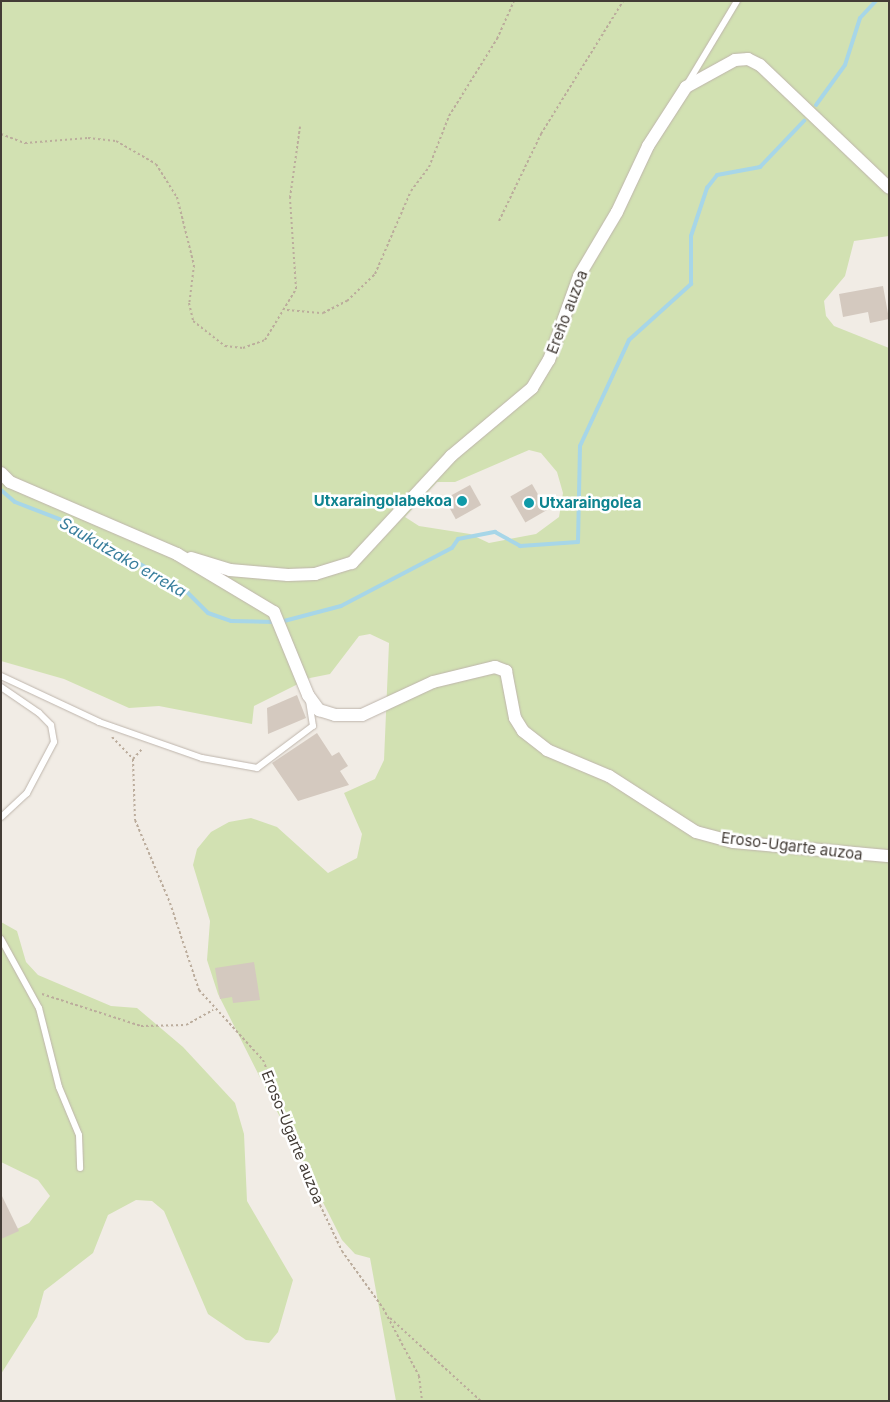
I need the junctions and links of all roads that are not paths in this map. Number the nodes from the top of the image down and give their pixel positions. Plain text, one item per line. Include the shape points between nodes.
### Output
1 (737, 1) edge
2 (686, 87) junction
3 (889, 188) edge
4 (1, 473) edge
5 (177, 554) junction
6 (1, 676) edge
7 (1, 687) edge
8 (308, 695) junction
9 (1, 817) edge
10 (889, 856) edge
11 (1, 939) edge
12 (80, 1168) dead end

1 - 2 lane via 694,67
2 - 3 street, Ereño auzoa via 735,60 748,59 783,86
2 - 5 street, Ereño auzoa via 648,146 616,212 578,276 549,360 532,388 451,456 352,563 332,571 288,575 230,570
4 - 5 street, Eroso-Ugarte auzoa via 10,482
5 - 8 street, Eroso-Ugarte auzoa via 274,612
6 - 8 lane, Eroso-Ugarte auzoa via 95,720 202,758 256,768 313,726
7 - 9 lane via 51,725 54,742 27,793
8 - 10 street, Eroso-Ugarte auzoa via 319,710 335,715 362,715 432,682 495,667 506,671 515,718 523,731 547,750 608,776 696,832 744,843
11 - 12 lane via 33,994 59,1087 79,1135

